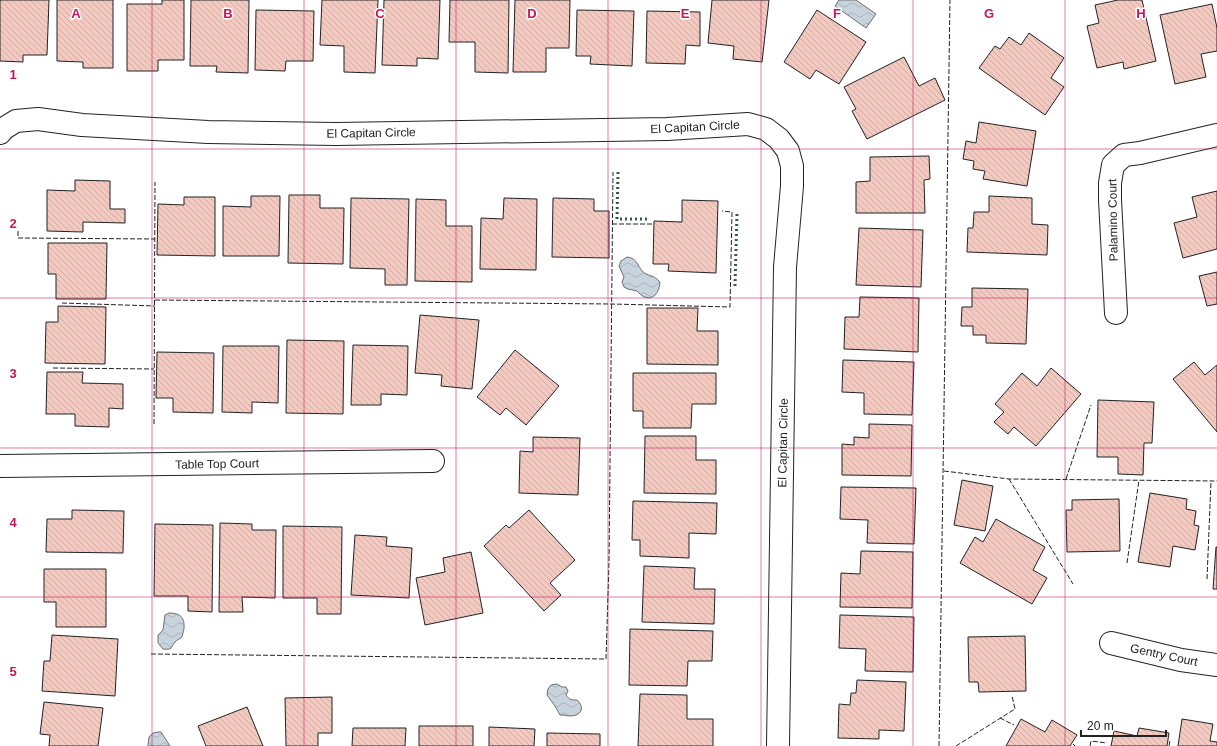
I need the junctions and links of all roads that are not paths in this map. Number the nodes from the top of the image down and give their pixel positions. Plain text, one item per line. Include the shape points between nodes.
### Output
1 (0, 133) edge
2 (1217, 135) edge
3 (1116, 313) dead end
4 (433, 461) dead end
5 (0, 466) edge
6 (1111, 643) dead end
7 (1217, 665) edge
8 (778, 746) edge

1 - 8 street, El Capitan Circle via 16,121 38,119 82,125 215,132 336,134 659,129 748,124 766,129 779,139 788,151 792,166 792,186 785,267
2 - 3 street, Palamino Court via 1124,155 1113,165 1110,200
4 - 5 street, Table Top Court
6 - 7 street, Gentry Court via 1181,660

